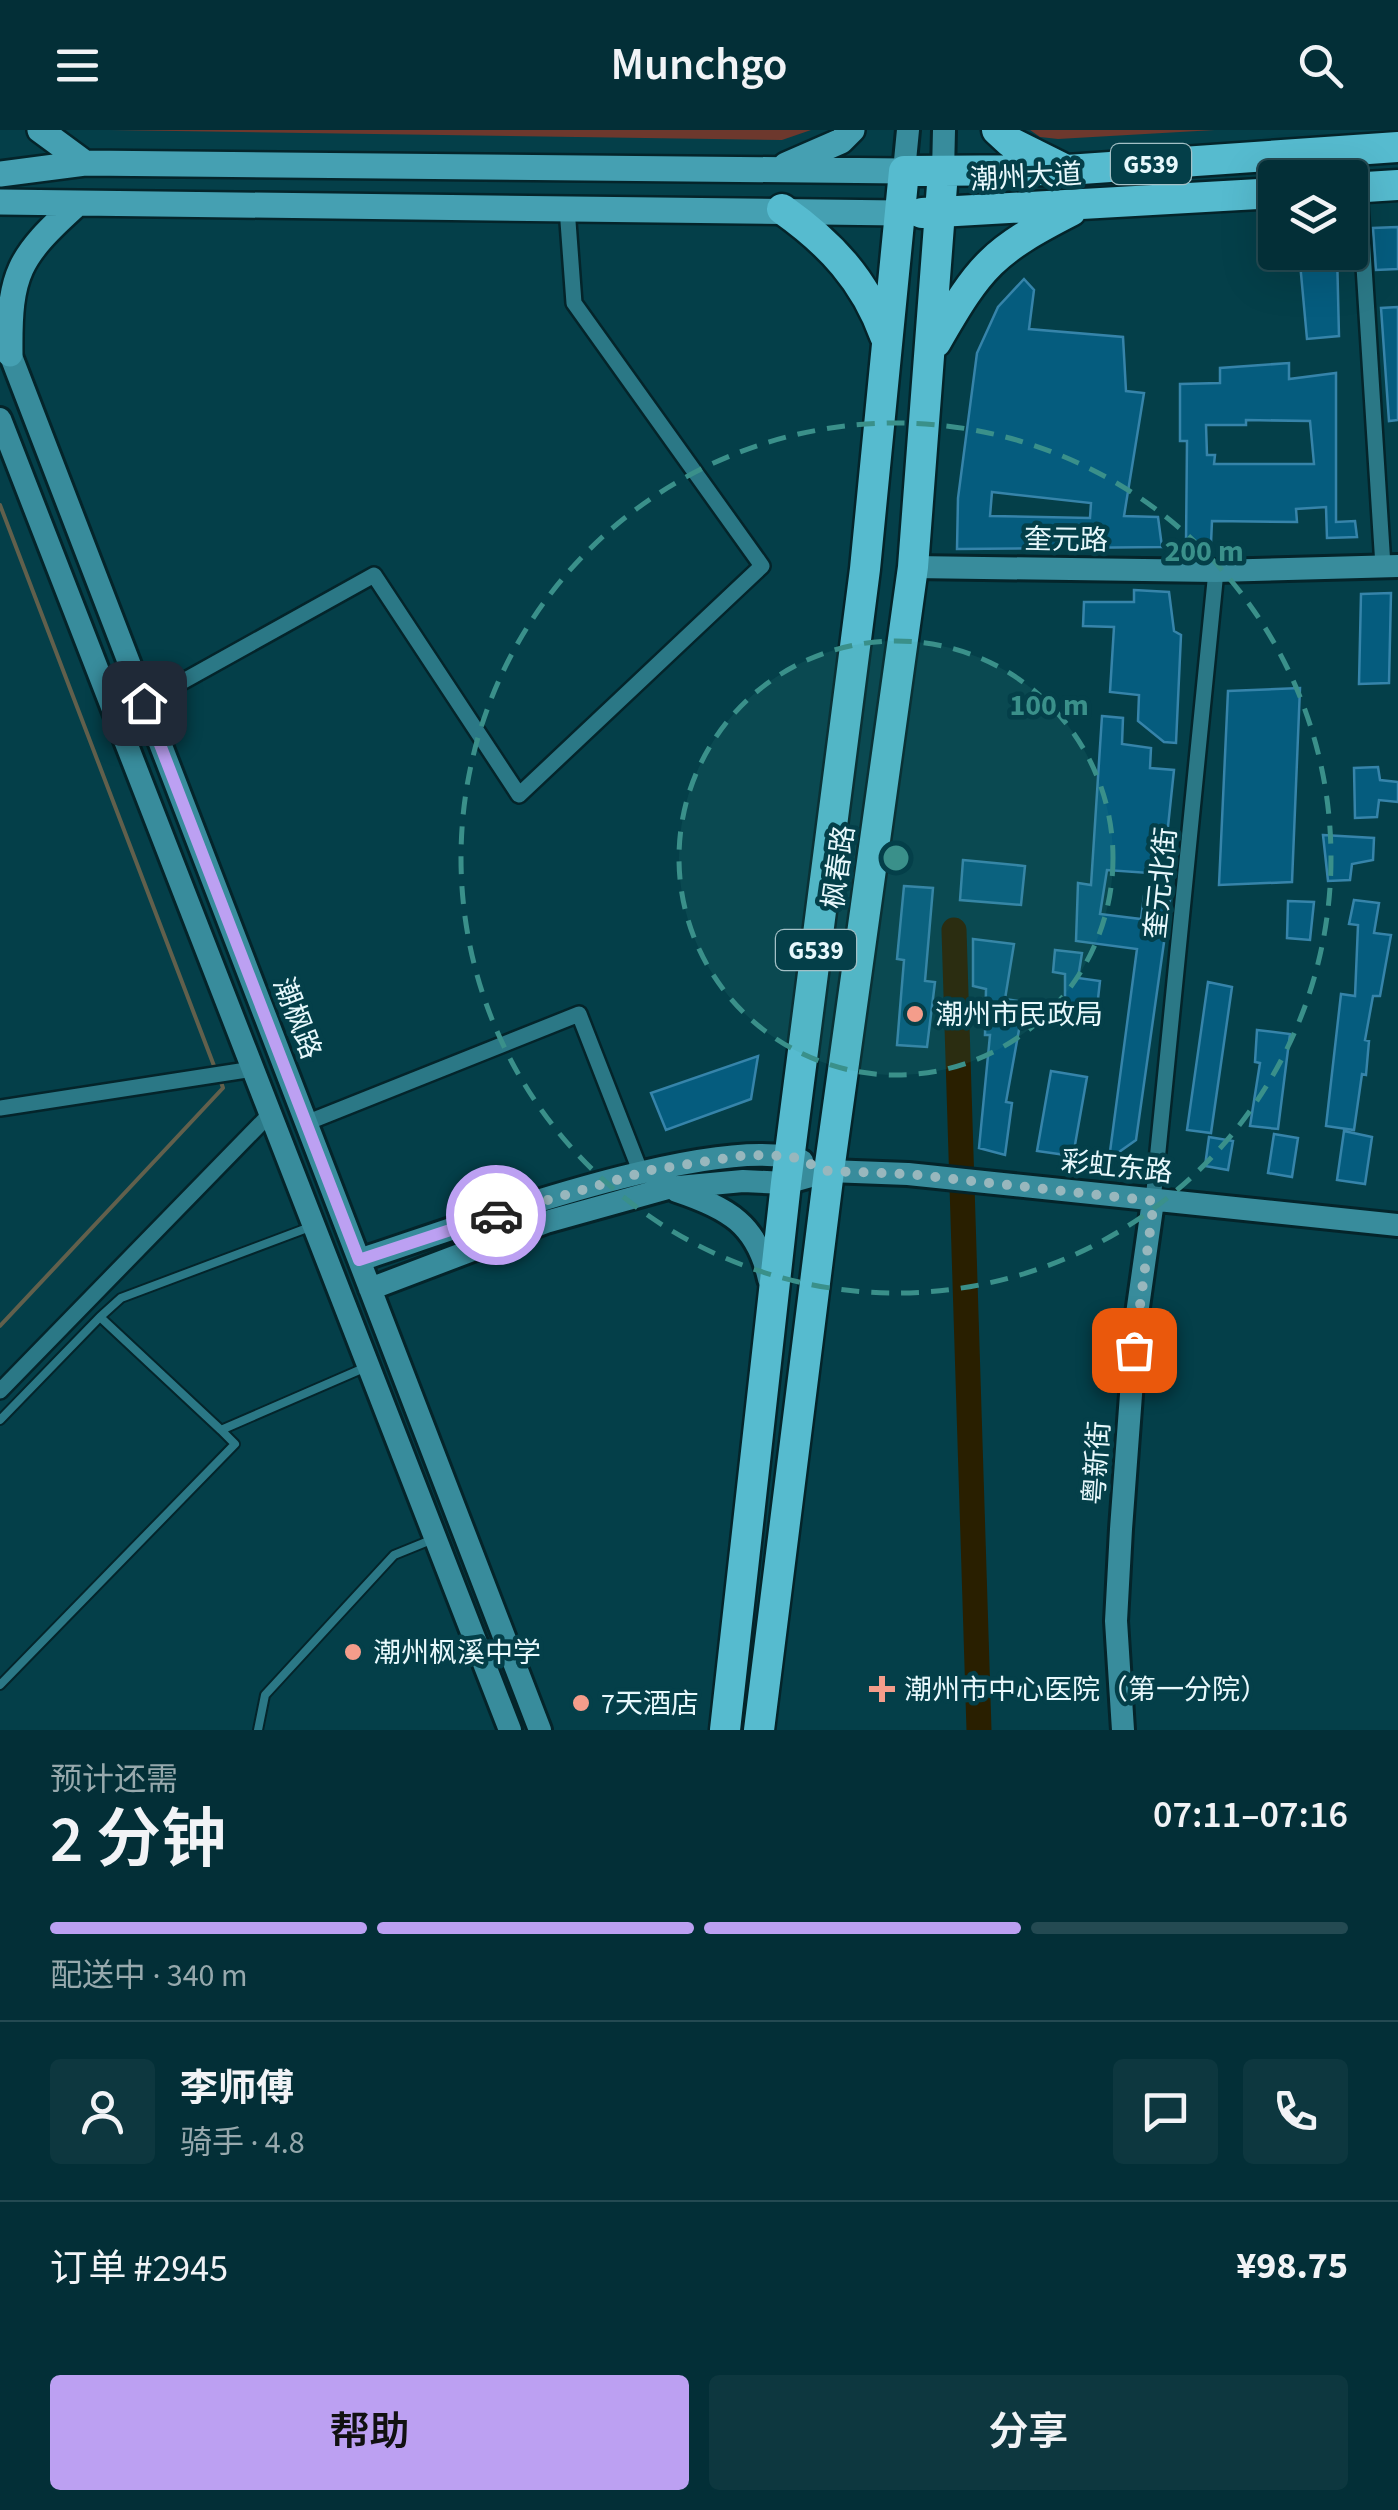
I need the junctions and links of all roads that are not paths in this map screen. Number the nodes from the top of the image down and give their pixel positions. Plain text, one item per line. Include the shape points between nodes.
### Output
1 (40, 130) edge
2 (852, 130) edge
3 (908, 130) edge
4 (944, 130) edge
5 (997, 130) edge
6 (1398, 147) edge
7 (85, 164) junction
8 (780, 168) junction
9 (904, 170) junction
10 (1067, 170) junction
11 (943, 172) junction
12 (0, 174) edge
13 (1398, 185) edge
14 (1368, 187) edge
15 (1258, 195) edge
16 (0, 202) edge
17 (78, 203) junction
18 (1080, 206) junction
19 (567, 208) junction
20 (782, 209) junction
21 (900, 212) junction
22 (941, 213) junction
23 (1363, 270) edge
24 (0, 328) edge
25 (887, 341) junction
26 (932, 349) junction
27 (10, 354) junction
28 (0, 418) edge
29 (1390, 566) edge
30 (913, 567) junction
31 (1216, 571) junction
32 (144, 703) junction
33 (253, 1069) junction
34 (0, 1108) edge
35 (270, 1114) junction
36 (306, 1123) junction
37 (788, 1170) junction
38 (828, 1171) junction
39 (642, 1173) junction
40 (668, 1188) junction
41 (1154, 1201) junction
42 (1398, 1225) edge
43 (314, 1226) junction
44 (359, 1260) junction
45 (370, 1289) junction
46 (773, 1298) junction
47 (100, 1317) junction
48 (368, 1366) junction
49 (0, 1391) edge
50 (0, 1420) edge
51 (221, 1430) junction
52 (436, 1539) junction
53 (0, 1685) edge
54 (258, 1730) edge
55 (510, 1730) edge
56 (540, 1730) edge
57 (724, 1730) edge
58 (760, 1730) edge
59 (1123, 1730) edge

1 - 7 main road
2 - 8 main road
3 - 9 main road, 枫春路
4 - 11 main road, 枫春路
5 - 10 highway
6 - 10 highway, 潮州大道 / G539
7 - 8 main road
7 - 12 main road
8 - 9 main road
9 - 11 highway, 潮州大道 / G539
9 - 21 highway, 枫春路 / G539
10 - 11 highway, 潮州大道 / G539
11 - 22 highway, 枫春路 / G539
13 - 14 highway
15 - 18 highway, 潮州大道 / G539
16 - 17 main road
17 - 19 main road
17 - 27 main road via 17,271
18 - 22 highway, 潮州大道 / G539
18 - 26 highway via 1012,241 972,280
19 - 20 main road
19 - 32 street via 574,302 762,566 519,795 374,575
20 - 21 main road
20 - 25 highway via 852,271
21 - 22 highway, 潮州大道 / G539
21 - 25 highway, 枫春路 / G539
22 - 26 highway, 枫春路 / G539
23 - 29 street
24 - 27 main road, 潮枫路
25 - 37 highway, 枫春路 / G539 via 865,569
26 - 30 highway, 枫春路 / G539
27 - 32 main road, 潮枫路
28 - 33 main road
29 - 31 main road, 奎元路
30 - 31 main road, 奎元路
30 - 38 highway, 枫春路 / G539
31 - 41 street, 奎元北街
32 - 36 main road, 潮枫路
33 - 34 street
33 - 35 main road
35 - 43 main road
35 - 49 street
36 - 39 street via 579,1014
36 - 44 main road, 潮枫路
37 - 38 main road, 彩虹东路
37 - 39 main road via 747,1155
37 - 40 main road
37 - 46 highway, 枫春路 / G539
38 - 41 main road, 彩虹东路
38 - 58 highway, 枫春路 / G539
39 - 44 main road
40 - 45 main road via 546,1222
40 - 46 main road via 735,1216 762,1249
41 - 42 main road, 彩虹东路
41 - 59 main road, 粤新街 via 1137,1314 1120,1529 1116,1621
43 - 47 lane via 121,1298
43 - 48 main road
44 - 45 main road, 潮枫路
45 - 56 main road, 潮枫路
46 - 57 highway, 枫春路 / G539
47 - 50 lane
47 - 51 lane
48 - 51 lane
48 - 52 main road
51 - 53 lane via 235,1444
52 - 54 lane via 394,1555 265,1695
52 - 55 main road

